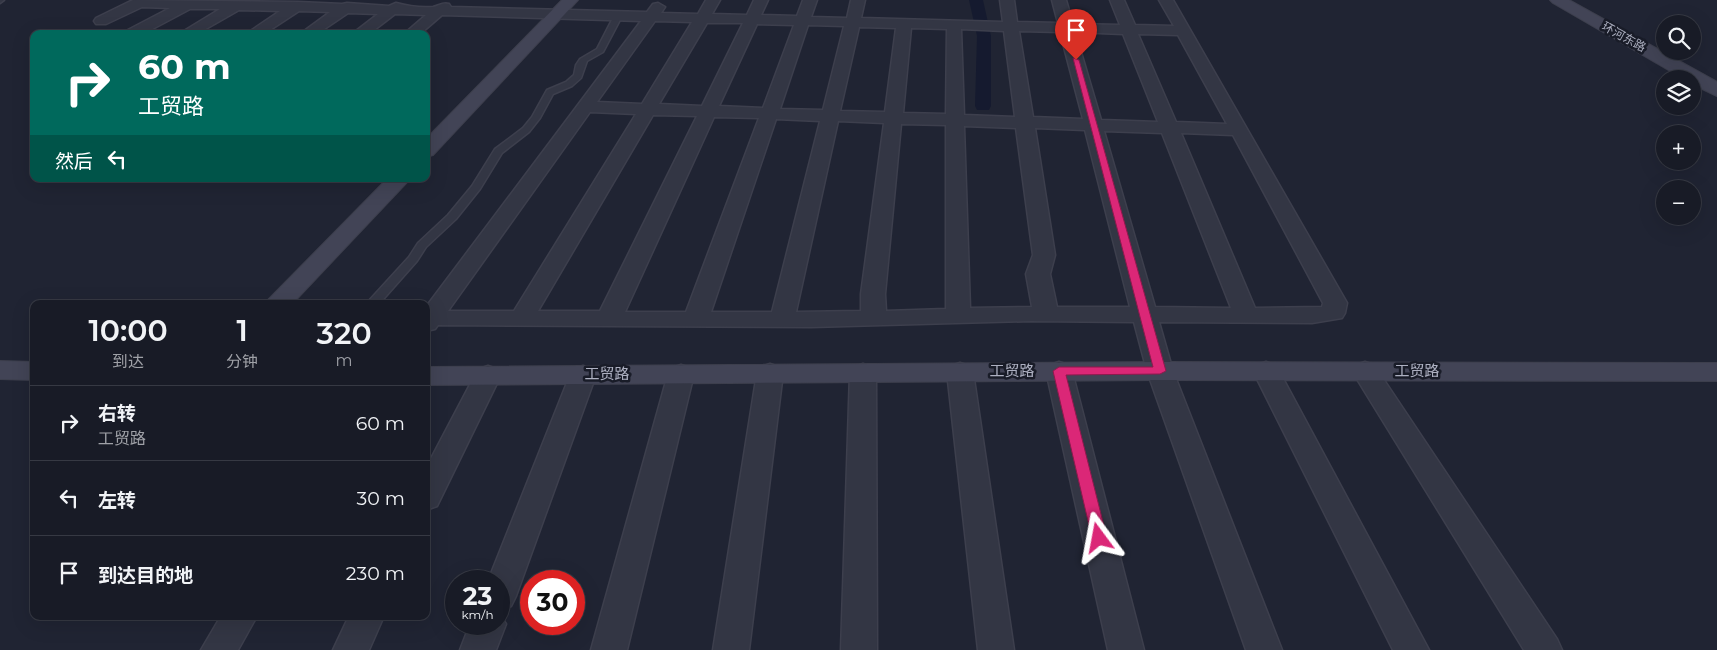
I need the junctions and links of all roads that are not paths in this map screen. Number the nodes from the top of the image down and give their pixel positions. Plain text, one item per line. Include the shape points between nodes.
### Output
1 (358, 0) edge
2 (406, 0) edge
3 (453, 0) edge
4 (505, 0) edge
5 (570, 0) edge
6 (663, 0) edge
7 (713, 0) edge
8 (761, 0) edge
9 (810, 0) edge
10 (858, 0) edge
11 (1006, 0) edge
12 (1059, 0) edge
13 (1116, 0) edge
14 (1166, 0) edge
15 (1558, 0) edge
16 (1584, 0) edge
17 (142, 2) edge
18 (192, 2) edge
19 (242, 3) edge
20 (303, 4) edge
21 (344, 9) junction
22 (392, 10) junction
23 (438, 11) junction
24 (490, 13) junction
25 (556, 14) junction
26 (618, 16) junction
27 (651, 17) junction
28 (702, 18) junction
29 (752, 20) junction
30 (101, 21) dead end
31 (802, 21) junction
32 (853, 22) junction
33 (904, 23) junction
34 (959, 25) junction
35 (1003, 26) junction
36 (1067, 28) junction
37 (1129, 29) junction
38 (139, 30) edge
39 (193, 30) edge
40 (260, 30) edge
41 (313, 30) edge
42 (364, 30) edge
43 (416, 30) edge
44 (1184, 31) junction
45 (1656, 38) edge
46 (1697, 60) edge
47 (1710, 67) dead end
48 (1717, 90) edge
49 (584, 108) junction
50 (648, 110) junction
51 (708, 112) junction
52 (769, 114) junction
53 (831, 116) junction
54 (893, 118) junction
55 (956, 120) junction
56 (1024, 122) junction
57 (1093, 125) junction
58 (1169, 127) junction
59 (1238, 130) junction
60 (430, 147) edge
61 (396, 182) edge
62 (282, 300) edge
63 (376, 300) edge
64 (1046, 314) junction
65 (1145, 315) junction
66 (958, 316) junction
67 (1246, 316) junction
68 (430, 318) edge
69 (522, 318) junction
70 (874, 318) junction
71 (609, 319) junction
72 (696, 319) junction
73 (782, 320) junction
74 (430, 321) edge
75 (0, 370) edge
76 (30, 371) edge
77 (1059, 371) junction
78 (1160, 371) junction
79 (1266, 371) junction
80 (1365, 371) junction
81 (960, 372) junction
82 (1717, 372) edge
83 (770, 373) junction
84 (863, 373) junction
85 (583, 374) junction
86 (681, 374) junction
87 (488, 375) junction
88 (430, 376) edge
89 (430, 490) edge
90 (509, 570) edge
91 (238, 620) edge
92 (366, 620) edge
93 (484, 635) edge
94 (219, 650) edge
95 (351, 650) edge
96 (478, 650) edge
97 (609, 650) edge
98 (732, 650) edge
99 (859, 650) edge
100 (996, 650) edge
101 (1126, 650) edge
102 (1264, 650) edge
103 (1411, 650) edge
104 (1544, 650) edge

1 - 21 street
2 - 22 street
3 - 23 street
4 - 24 street
5 - 25 street
6 - 27 street
7 - 28 street
8 - 29 street
9 - 31 street
10 - 32 street
11 - 35 street
12 - 36 street
13 - 37 street
14 - 44 street
15 - 48 street, 环河东路
16 - 45 street
17 - 18 street
17 - 30 street
18 - 19 street
18 - 38 street
19 - 20 street
19 - 39 street
20 - 21 street
20 - 40 street
21 - 22 street
21 - 41 street
22 - 23 street
22 - 42 street
23 - 24 street
23 - 43 street
24 - 25 street
25 - 26 street
25 - 60 street
26 - 27 street
26 - 63 lane via 600,50 580,65 578,76 550,92 526,130 498,151 476,188
27 - 28 street
27 - 49 street
28 - 29 street
28 - 50 street
29 - 31 street
29 - 51 street
31 - 32 street
31 - 52 street
32 - 33 street
32 - 53 street
33 - 34 street
33 - 54 street
34 - 35 street
34 - 55 street
35 - 36 street
35 - 56 street
36 - 37 street
36 - 57 street
37 - 44 street
37 - 58 street
44 - 59 street
46 - 47 street
49 - 50 street
49 - 68 street
50 - 51 street
50 - 69 street
51 - 52 street
51 - 71 street
52 - 53 street
52 - 72 street
53 - 54 street
53 - 73 street
54 - 55 street
54 - 70 street via 873,294
55 - 56 street
55 - 66 street
56 - 57 street
56 - 64 street via 1044,255 1038,274
57 - 58 street
57 - 65 street
58 - 59 street
58 - 67 street
59 - 67 street via 1335,303 1333,313
61 - 62 street
64 - 65 street
64 - 66 street
65 - 67 street
65 - 78 street
66 - 70 street
69 - 71 street
69 - 74 street
70 - 73 street
71 - 72 street
72 - 73 street
75 - 76 street
77 - 78 street, 工贸路
77 - 81 street, 工贸路
77 - 101 street
78 - 79 street, 工贸路
78 - 102 street
79 - 80 street, 工贸路
79 - 103 street
80 - 82 street, 工贸路
80 - 104 street
81 - 84 street, 工贸路
81 - 100 street
83 - 84 street, 工贸路
83 - 86 street, 工贸路
83 - 98 street
84 - 99 street
85 - 86 street, 工贸路
85 - 87 street, 工贸路
85 - 90 street
86 - 97 street
87 - 88 street, 工贸路
87 - 89 street
91 - 94 street
92 - 95 street
93 - 96 street

